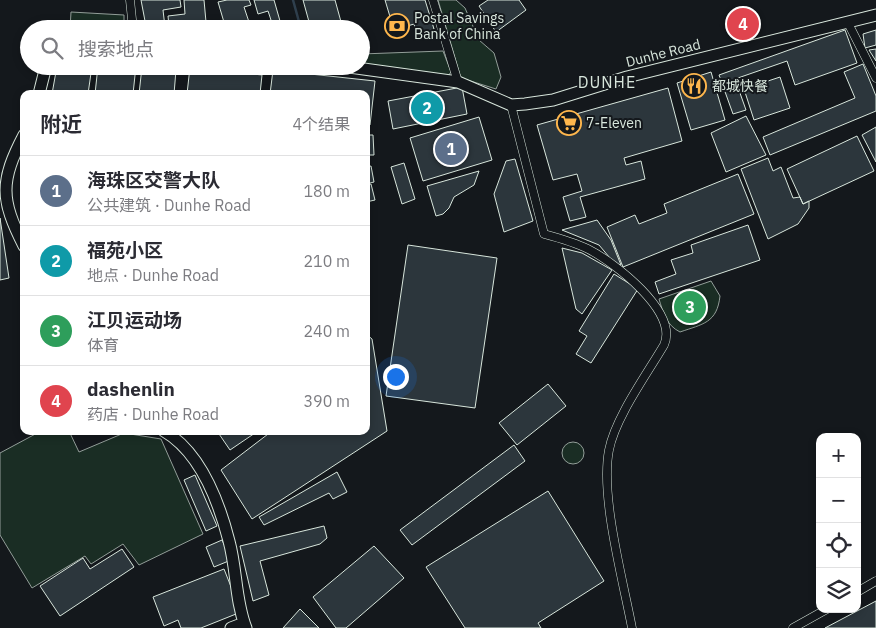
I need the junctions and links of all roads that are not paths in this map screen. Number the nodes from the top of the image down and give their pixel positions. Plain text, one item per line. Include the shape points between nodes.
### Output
1 (130, 0) edge
2 (433, 0) edge
3 (876, 15) edge
4 (132, 20) edge
5 (848, 23) junction
6 (370, 70) edge
7 (44, 75) edge
8 (876, 78) edge
9 (458, 82) junction
10 (40, 90) edge
11 (511, 105) junction
12 (20, 142) edge
13 (20, 239) edge
14 (170, 435) edge
15 (876, 581) edge
16 (861, 590) edge
17 (820, 613) edge
18 (245, 626) edge
19 (231, 628) edge
20 (632, 628) edge
21 (793, 628) edge

1 - 4 street
2 - 9 street
3 - 5 street, Dunhe Road
5 - 8 street
5 - 11 street, Dunhe Road via 627,77 553,100
6 - 9 street
7 - 10 street
9 - 11 street
11 - 20 street via 544,234 586,248 612,265 651,300 667,330 664,345 628,406 612,441 607,468
12 - 13 street via 7,166 4,188 12,226
14 - 18 street via 189,451 214,499 230,542
15 - 16 street
17 - 21 street
18 - 19 street

